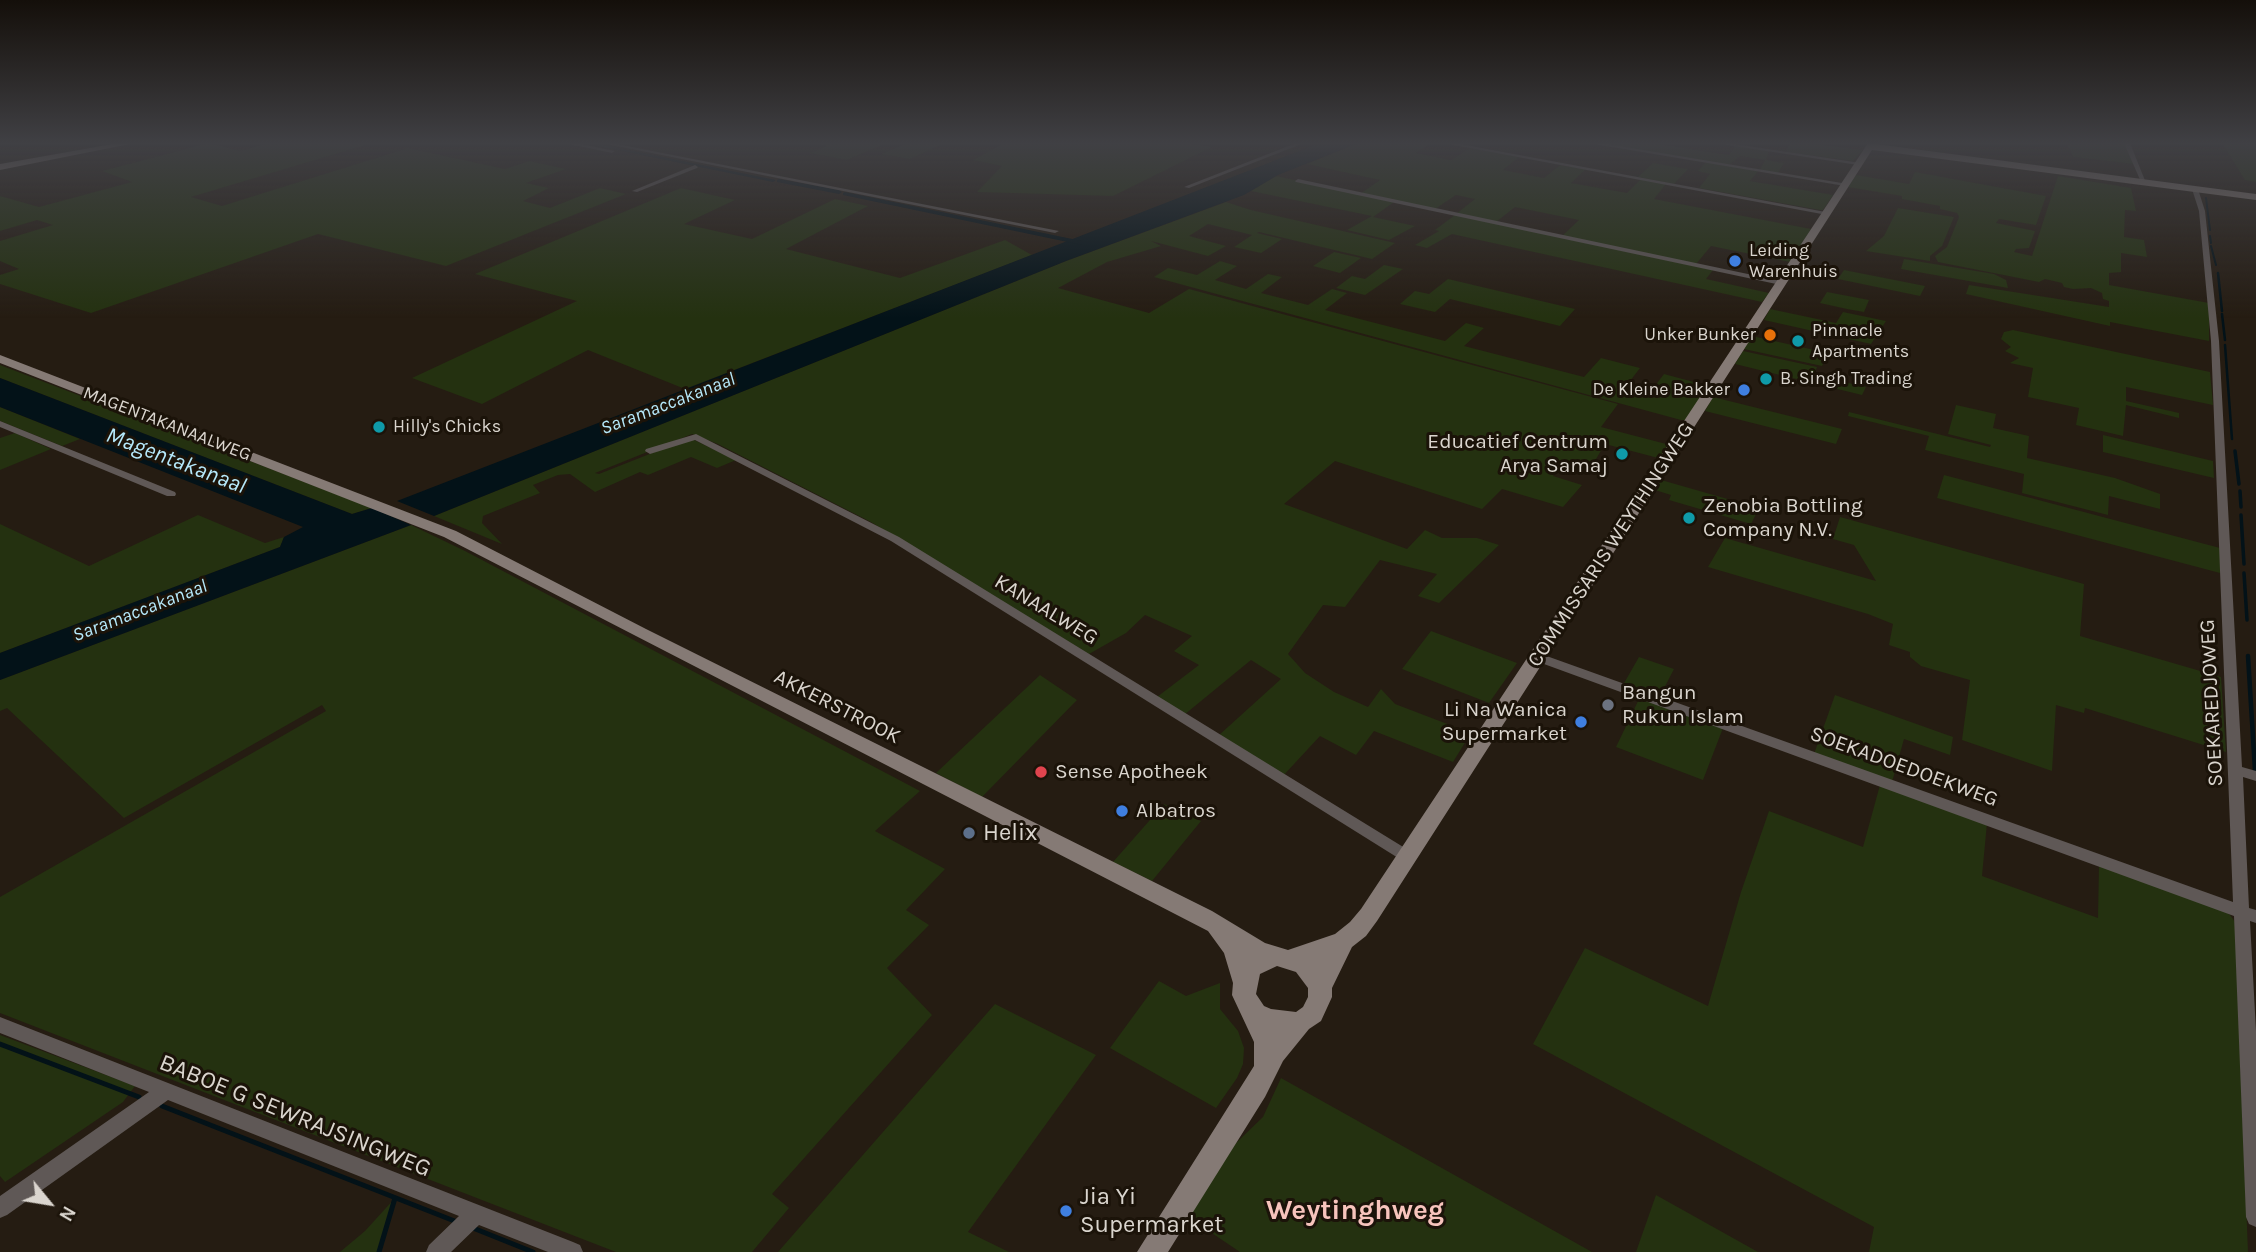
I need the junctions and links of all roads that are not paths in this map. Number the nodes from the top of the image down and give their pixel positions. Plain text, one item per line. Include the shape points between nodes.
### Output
1 (903, 201) edge
2 (1395, 201) edge
3 (1764, 201) edge
4 (1834, 201) edge
5 (2199, 201) edge
6 (1827, 213) junction
7 (1055, 231) dead end
8 (1781, 283) junction
9 (0, 359) edge
10 (0, 424) edge
11 (15, 430) junction
12 (0, 436) edge
13 (650, 451) dead end
14 (171, 494) dead end
15 (450, 534) joint
16 (1537, 657) junction
17 (2237, 771) junction
18 (2256, 776) edge
19 (1408, 857) junction
20 (2250, 915) edge
21 (1204, 917) junction
22 (1343, 941) junction
23 (1282, 958) junction
24 (1244, 981) junction
25 (1320, 988) junction
26 (1255, 1013) junction
27 (1301, 1021) junction
28 (0, 1025) edge
29 (1264, 1074) junction
30 (167, 1090) junction
31 (0, 1208) edge
32 (476, 1214) junction
33 (2256, 1217) edge
34 (436, 1252) edge
35 (573, 1252) edge
36 (1151, 1252) edge

1 - 7 street
2 - 8 street
3 - 6 street
4 - 6 street, COMMISSARIS WEYTHINGWEG
5 - 17 street, SOEKAREDJOWEG via 2215,341
6 - 8 street, COMMISSARIS WEYTHINGWEG
8 - 16 street, COMMISSARIS WEYTHINGWEG
9 - 15 street, MAGENTAKANAALWEG
10 - 11 street
11 - 12 street
11 - 14 street
13 - 19 street, KANAALWEG via 695,436 895,539
15 - 21 street, AKKERSTROOK
16 - 19 street, COMMISSARIS WEYTHINGWEG
16 - 20 street, SOEKADOEDOEKWEG
17 - 18 street
17 - 20 street, SOEKAREDJOWEG
19 - 22 street, COMMISSARIS WEYTHINGWEG via 1359,929
20 - 33 street, SOEKAREDJOWEG
21 - 23 street, AKKERSTROOK
21 - 24 street via 1234,949
22 - 23 street, COMMISSARIS WEYTHINGWEG via 1309,955
22 - 25 street, COMMISSARIS WEYTHINGWEG
23 - 24 street via 1252,967
23 - 25 street via 1304,965
24 - 26 street via 1244,995
25 - 27 street via 1317,1006
26 - 27 street via 1278,1023
26 - 29 street via 1267,1042
27 - 29 street via 1274,1053
28 - 30 street, BABOE G SEWRAJSINGWEG
29 - 36 street
30 - 31 street
30 - 32 street, BABOE G SEWRAJSINGWEG
32 - 34 street
32 - 35 street, BABOE G SEWRAJSINGWEG

